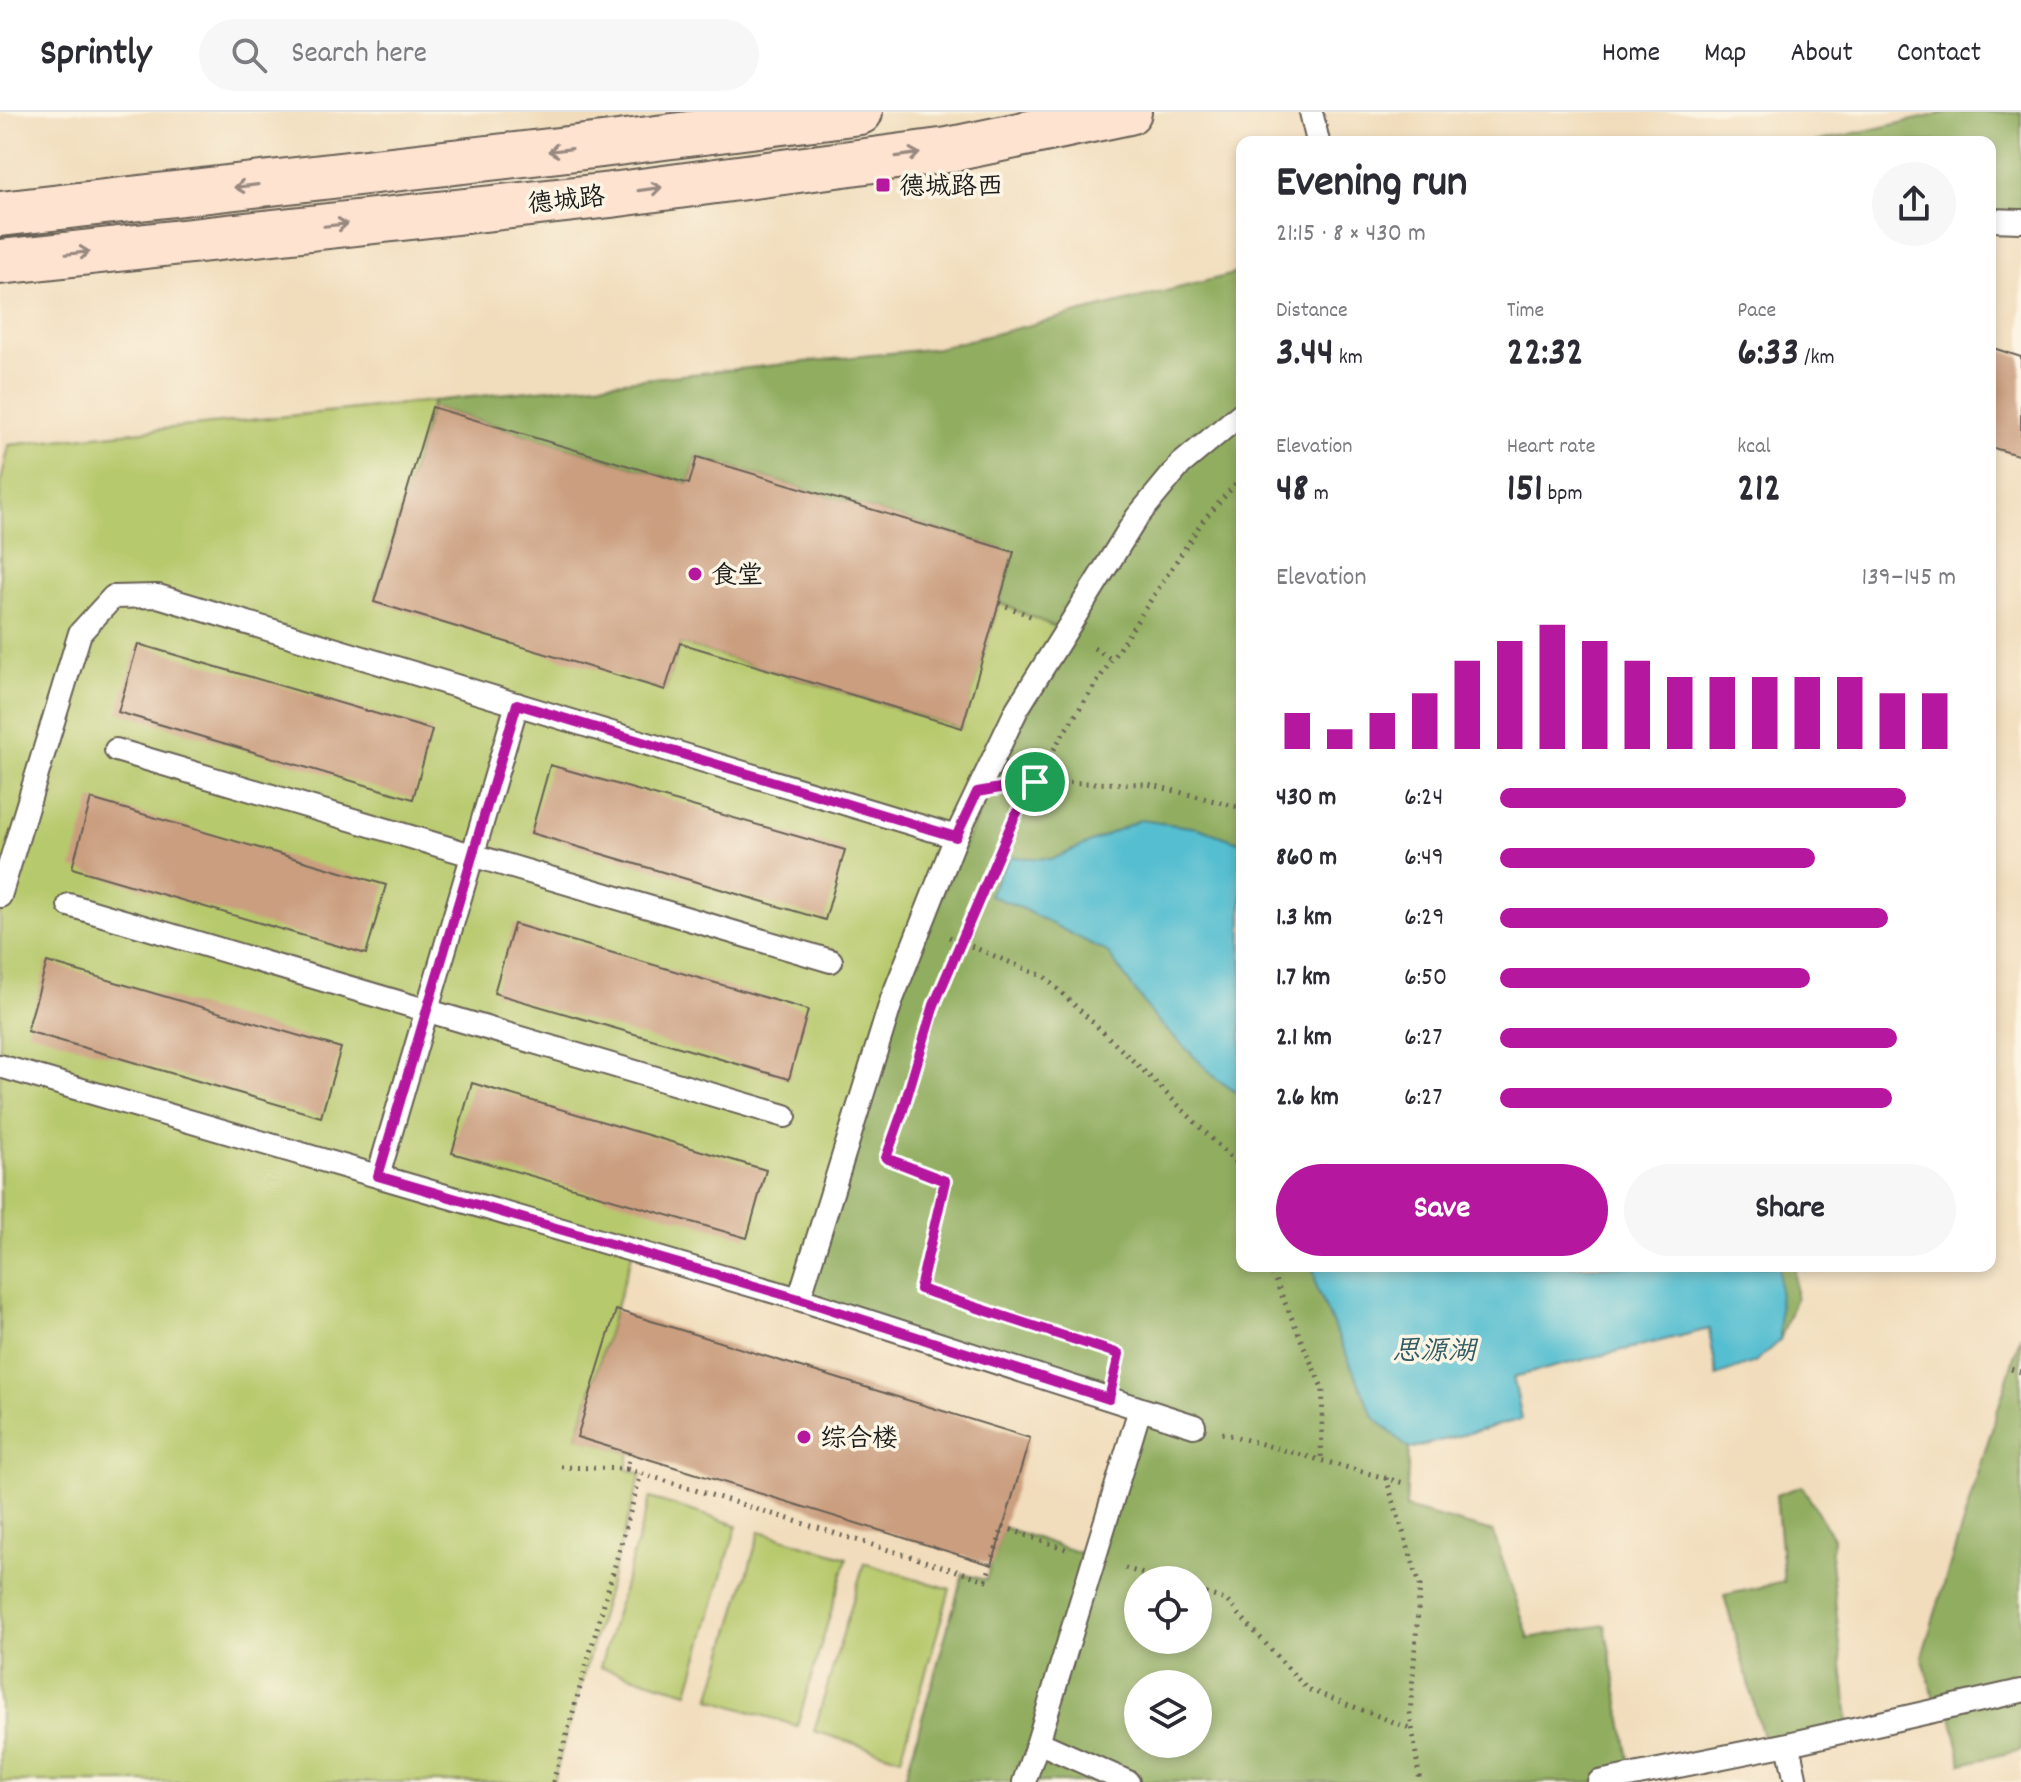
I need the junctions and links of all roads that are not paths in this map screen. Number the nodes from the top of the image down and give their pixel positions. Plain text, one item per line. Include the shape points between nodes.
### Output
1 (860, 112) edge
2 (1129, 112) edge
3 (1311, 112) edge
4 (1317, 136) edge
5 (0, 214) edge
6 (1996, 220) edge
7 (2021, 221) edge
8 (0, 262) edge
9 (1236, 418) edge
10 (517, 704) junction
11 (116, 750) dead end
12 (956, 837) junction
13 (473, 854) junction
14 (0, 896) edge
15 (69, 905) dead end
16 (831, 961) dead end
17 (428, 1011) junction
18 (0, 1066) edge
19 (785, 1116) dead end
20 (378, 1176) junction
21 (799, 1299) junction
22 (1140, 1409) junction
23 (1194, 1426) road end
24 (2021, 1691) edge
25 (1038, 1742) junction
26 (1788, 1744) junction
27 (1648, 1777) edge
28 (1024, 1782) edge
29 (1128, 1782) edge
30 (1599, 1782) edge
31 (1796, 1782) edge

1 -> 5 street, 德城路
8 -> 2 street, 德城路 via 611,195 948,150
3 - 4 lane
6 - 7 lane
9 - 12 lane via 1181,464 1137,517 1017,709
10 - 12 lane
10 - 13 lane
10 - 14 lane via 158,596 113,597 80,633
11 - 13 lane
12 - 21 lane via 892,999
13 - 16 lane
13 - 17 lane
15 - 17 lane
17 - 19 lane
17 - 20 lane
18 - 20 lane
20 - 21 lane
21 - 22 lane
22 - 23 lane
22 - 25 lane
24 - 26 lane
25 - 28 lane
25 - 29 lane
26 - 27 lane
26 - 31 lane
27 - 30 lane

